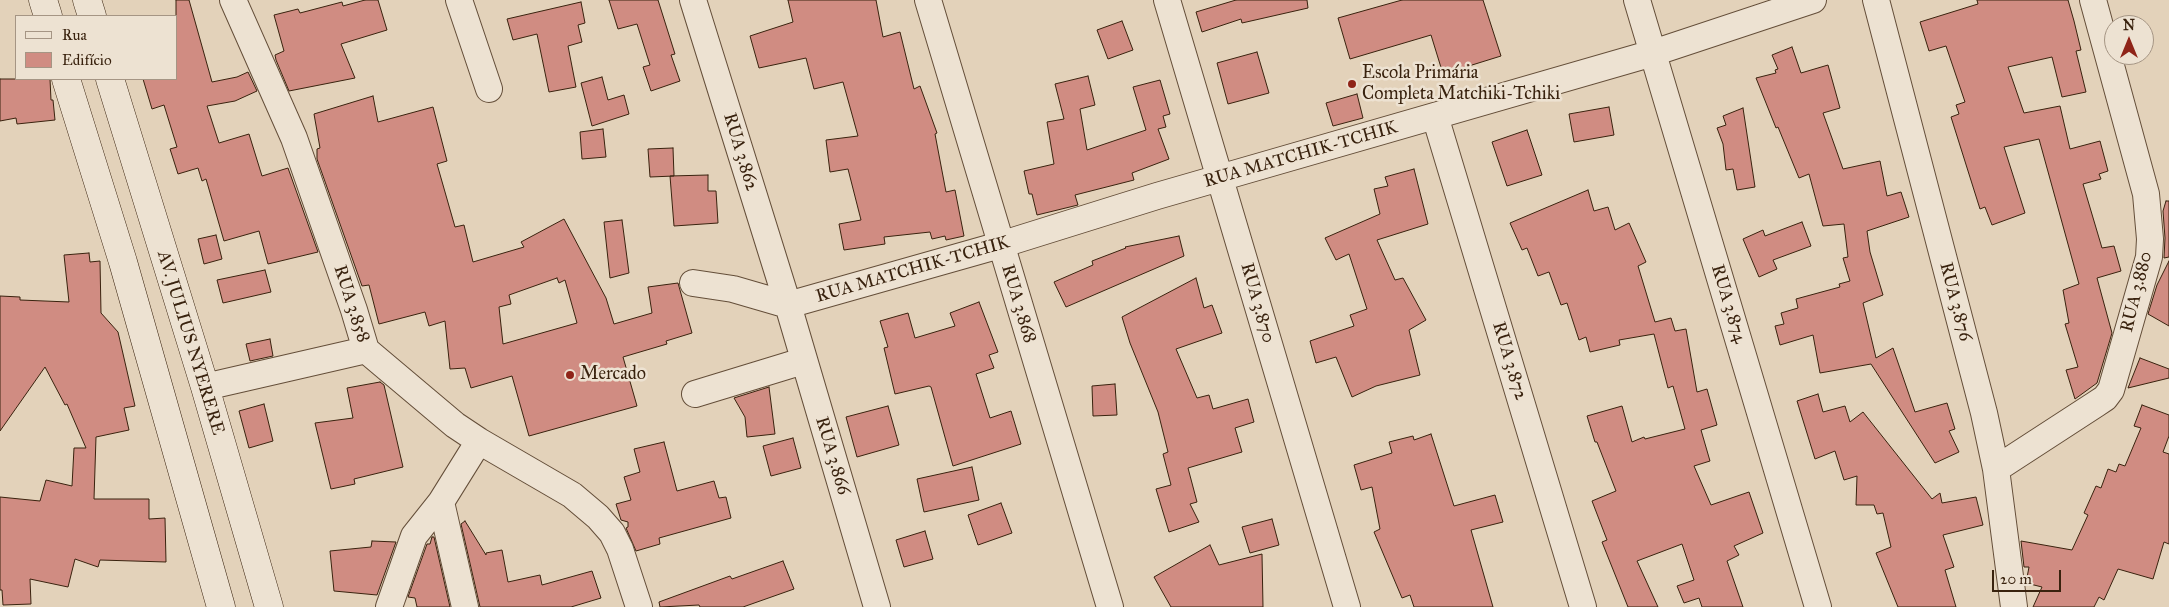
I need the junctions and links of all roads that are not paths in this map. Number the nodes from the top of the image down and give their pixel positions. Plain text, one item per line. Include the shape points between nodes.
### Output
1 (43, 0) edge
2 (87, 0) edge
3 (233, 0) edge
4 (459, 0) edge
5 (693, 0) edge
6 (928, 0) edge
7 (1167, 0) edge
8 (1637, 0) edge
9 (1813, 0) edge
10 (1876, 0) edge
11 (2093, 0) edge
12 (48, 15) edge
13 (92, 15) edge
14 (1653, 53) junction
15 (66, 80) edge
16 (110, 80) edge
17 (489, 89) dead end
18 (1435, 116) junction
19 (1220, 178) junction
20 (1000, 245) junction
21 (693, 283) dead end
22 (788, 305) junction
23 (366, 350) junction
24 (803, 361) junction
25 (205, 387) junction
26 (695, 394) dead end
27 (479, 441) junction
28 (1996, 469) junction
29 (442, 502) junction
30 (221, 607) edge
31 (268, 607) edge
32 (389, 607) edge
33 (465, 607) edge
34 (638, 607) edge
35 (878, 607) edge
36 (1110, 607) edge
37 (1347, 607) edge
38 (1583, 607) edge
39 (1818, 607) edge
40 (2014, 607) edge

1 - 12 main road
2 - 13 main road
3 - 23 street, RUA 3.858 via 294,138
4 - 17 street
5 - 22 street, RUA 3.862
6 - 20 street, RUA 3.868
7 - 19 street, RUA 3.870
8 - 14 street, RUA 3.874
9 - 14 street, RUA MATCHIK-TCHIK
10 - 28 street, RUA 3.876 via 1984,412
11 - 28 street, RUA 3.880 via 2146,194 2149,257 2111,390 2105,398
14 - 18 street, RUA MATCHIK-TCHIK
14 - 39 street, RUA 3.874
15 - 30 main road via 123,262
16 - 25 main road, AV. JULIUS NYERERE
18 - 19 street, RUA MATCHIK-TCHIK
18 - 38 street, RUA 3.872
19 - 20 street, RUA MATCHIK-TCHIK
19 - 37 street, RUA 3.870
20 - 22 street, RUA MATCHIK-TCHIK
20 - 36 street, RUA 3.868
21 - 22 street via 733,289
22 - 24 street, RUA 3.866
23 - 25 street
23 - 27 street, RUA 3.858 via 455,425
24 - 26 street
24 - 35 street, RUA 3.866
25 - 31 main road, AV. JULIUS NYERERE
27 - 29 street
27 - 34 street, RUA 3.858 via 572,495 598,517 620,549
28 - 40 street, RUA 3.876
29 - 32 street via 414,536
29 - 33 street

